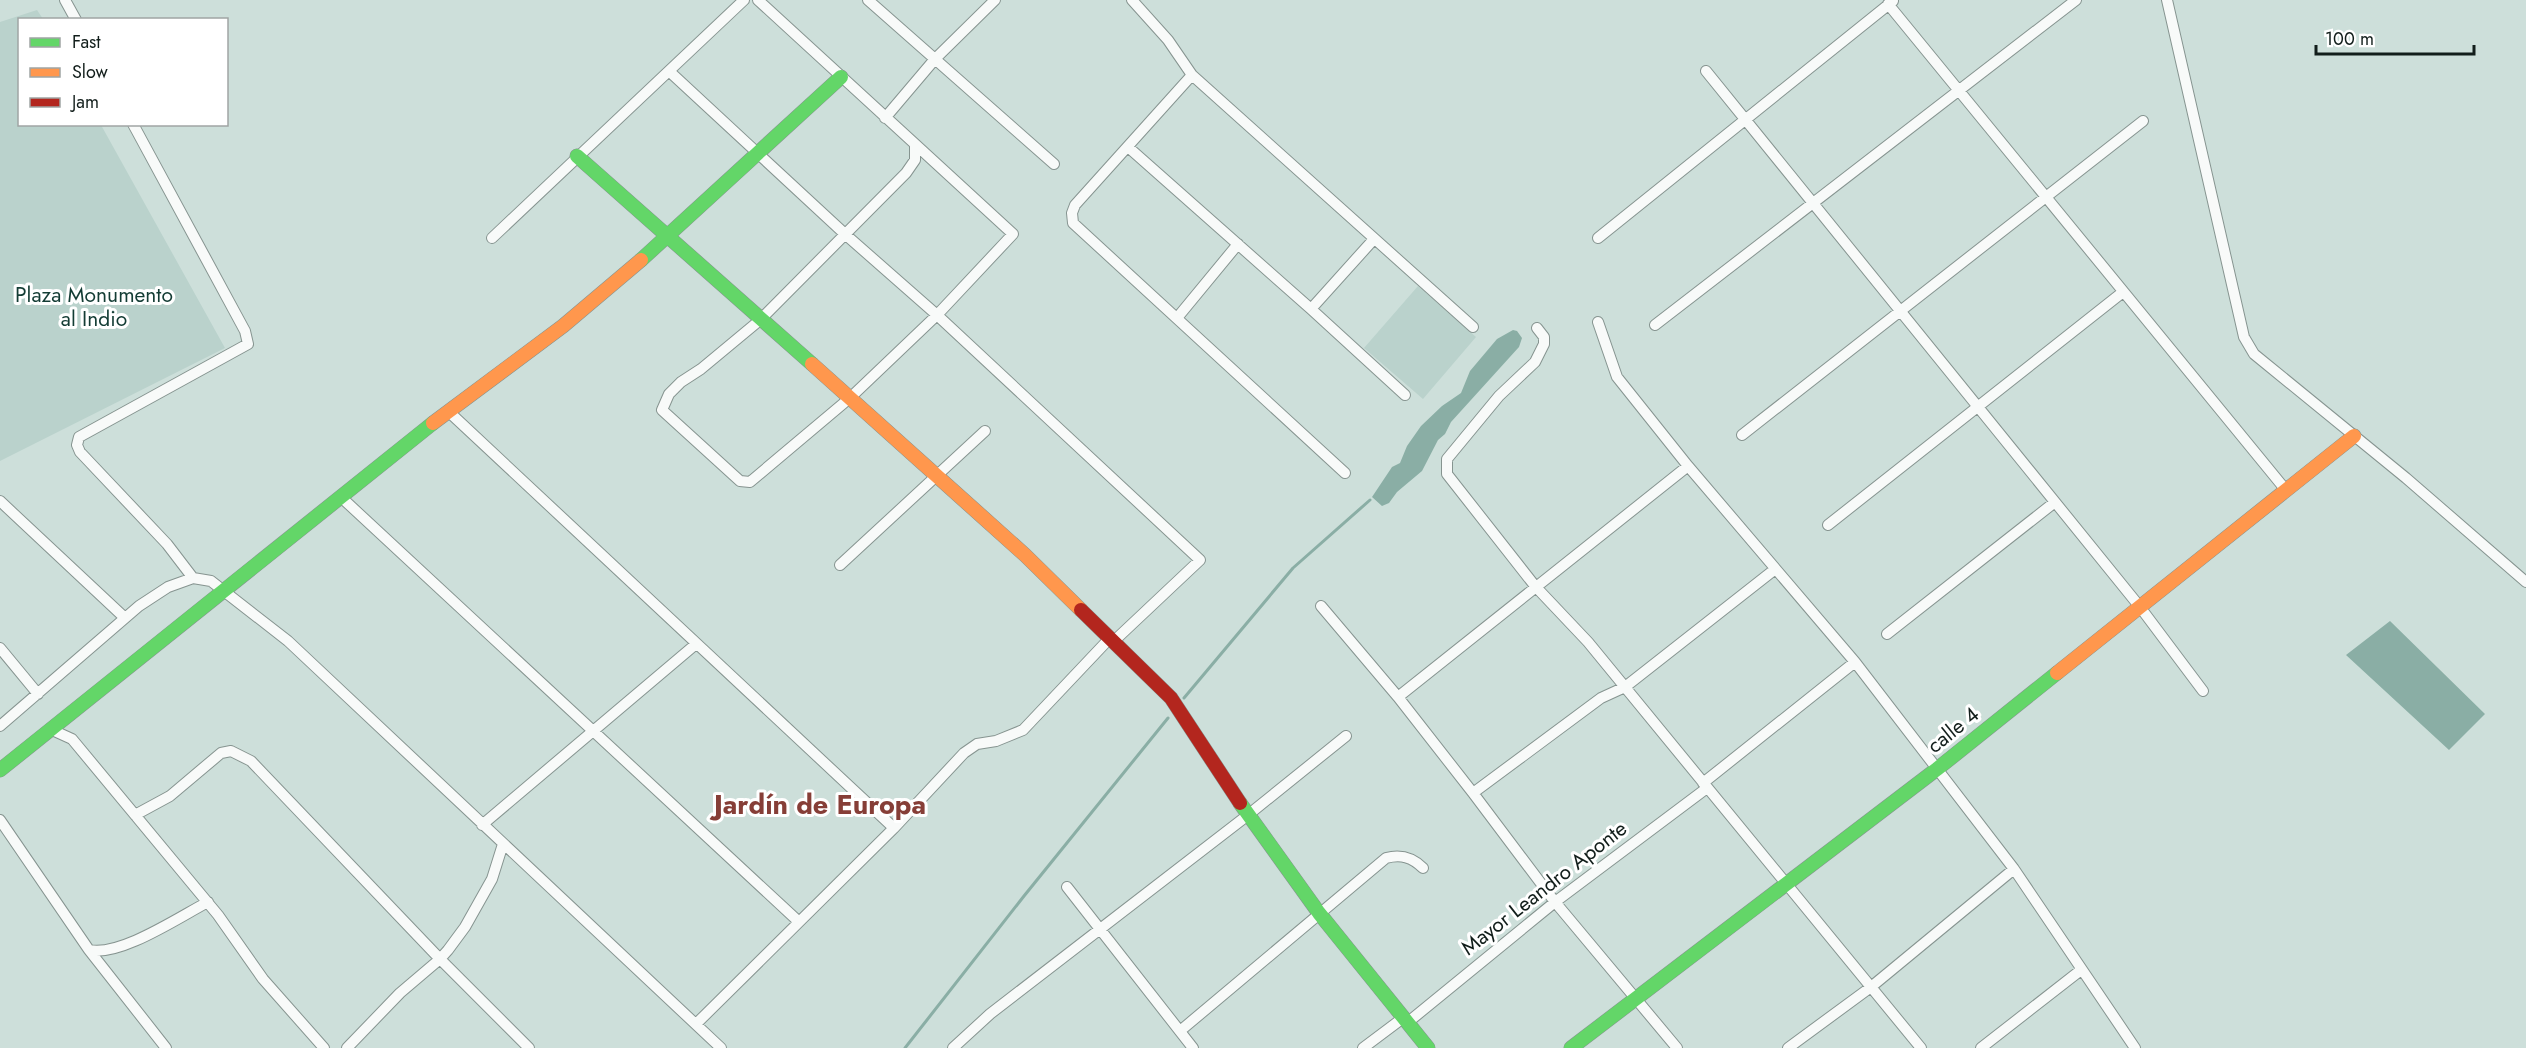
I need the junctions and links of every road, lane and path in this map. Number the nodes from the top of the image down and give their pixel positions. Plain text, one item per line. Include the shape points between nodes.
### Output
1 (65, 0) edge
2 (744, 0) edge
3 (758, 0) edge
4 (868, 0) edge
5 (995, 0) edge
6 (1132, 0) edge
7 (2076, 0) edge
8 (2167, 0) edge
9 (1891, 2) edge
10 (75, 18) edge
11 (935, 60) junction
12 (1706, 70) dead end
13 (670, 72) junction
14 (1192, 75) junction
15 (841, 77) junction
16 (1959, 90) junction
17 (885, 118) junction
18 (1745, 119) junction
19 (2143, 121) dead end
20 (134, 126) edge
21 (915, 144) junction
22 (1128, 147) junction
23 (756, 153) junction
24 (577, 156) junction
25 (1054, 164) dead end
26 (2046, 197) junction
27 (1813, 203) junction
28 (846, 236) junction
29 (668, 237) junction
30 (492, 238) dead end
31 (1598, 238) dead end
32 (1374, 239) junction
33 (1238, 244) junction
34 (2123, 292) junction
35 (1311, 309) junction
36 (1900, 311) junction
37 (937, 315) junction
38 (1177, 318) junction
39 (760, 320) junction
40 (1598, 322) dead end
41 (1654, 325) dead end
42 (1473, 327) dead end
43 (1537, 328) dead end
44 (1405, 395) dead end
45 (851, 397) junction
46 (1978, 406) junction
47 (448, 411) junction
48 (985, 431) dead end
49 (1742, 435) dead end
50 (2354, 436) junction
51 (1688, 466) junction
52 (1346, 473) dead end
53 (938, 477) junction
54 (2285, 489) junction
55 (342, 498) junction
56 (0, 501) edge
57 (2055, 502) junction
58 (1828, 525) dead end
59 (840, 565) dead end
60 (1774, 570) junction
61 (193, 578) junction
62 (2526, 582) edge
63 (1535, 586) junction
64 (221, 591) junction
65 (1321, 606) dead end
66 (2139, 607) junction
67 (124, 618) junction
68 (1887, 634) dead end
69 (1112, 639) junction
70 (696, 644) junction
71 (0, 648) edge
72 (1855, 662) junction
73 (1624, 687) junction
74 (2203, 691) dead end
75 (38, 694) junction
76 (1398, 697) junction
77 (0, 726) edge
78 (50, 729) junction
79 (592, 732) junction
80 (1346, 736) dead end
81 (1937, 769) junction
82 (0, 770) edge
83 (1705, 785) junction
84 (1473, 793) junction
85 (135, 815) junction
86 (1248, 815) junction
87 (0, 820) edge
88 (482, 825) junction
89 (894, 828) junction
90 (503, 844) junction
91 (1423, 868) dead end
92 (2014, 869) junction
93 (1787, 884) junction
94 (1067, 887) dead end
95 (1555, 902) junction
96 (208, 903) junction
97 (1319, 913) junction
98 (798, 921) junction
99 (1100, 929) junction
100 (89, 950) junction
101 (441, 959) junction
102 (2081, 970) junction
103 (1871, 987) junction
104 (1637, 998) junction
105 (1405, 1020) junction
106 (696, 1024) junction
107 (1180, 1031) junction
108 (166, 1048) edge
109 (324, 1048) edge
110 (347, 1048) edge
111 (530, 1048) edge
112 (721, 1048) edge
113 (953, 1048) edge
114 (1193, 1048) edge
115 (1363, 1048) edge
116 (1428, 1048) edge
117 (1571, 1048) edge
118 (1677, 1048) edge
119 (1788, 1048) edge
120 (1921, 1048) edge
121 (1982, 1048) edge
122 (2135, 1048) edge

1 - 10 street
2 - 13 street
3 - 15 street
4 - 11 street
5 - 11 street
6 - 14 street via 1168,40
7 - 16 street
8 - 50 street via 2244,337 2254,354
9 - 16 street
9 - 18 street
11 - 17 street
11 - 25 street
12 - 18 street
13 - 23 street
13 - 24 street
14 - 22 street
14 - 32 street
15 - 17 street
15 - 23 street
16 - 26 street
16 - 27 street
17 - 21 street
18 - 27 street
18 - 31 street
19 - 26 street
20 - 61 street via 245,331 248,344 79,437 77,445
21 - 28 street via 915,160 906,173
21 - 37 street via 1013,234
22 - 33 street
22 - 38 street via 1075,205 1073,224
23 - 28 street
23 - 29 street
24 - 29 street
24 - 30 street
26 - 34 street
26 - 36 street
27 - 36 street
27 - 41 street
28 - 37 street
28 - 39 street
29 - 39 street
29 - 47 street via 563,326
32 - 35 street
32 - 42 street
33 - 35 street
33 - 38 street
34 - 46 street
34 - 54 street
35 - 44 street
36 - 46 street
36 - 49 street
37 - 45 street
37 - 69 street via 1200,560
38 - 52 street
39 - 45 street
39 - 45 street via 681,382 669,394 662,410 740,481 750,482
40 - 51 street via 1617,377
43 - 63 street via 1544,336 1544,344 1535,362 1499,396 1447,459 1447,474
45 - 53 street
46 - 57 street
46 - 58 street
47 - 55 street
47 - 70 street
48 - 53 street
50 - 54 street, calle 4
50 - 62 street
51 - 60 street
51 - 63 street
53 - 59 street
53 - 69 street
54 - 66 street, calle 4
55 - 64 street
55 - 79 street
56 - 67 street
57 - 66 street
57 - 68 street
60 - 72 street
60 - 73 street
61 - 64 street via 211,581
61 - 67 street via 168,587
63 - 73 street
63 - 76 street
64 - 78 street
64 - 88 street via 288,641
65 - 76 street
66 - 74 street
66 - 81 street, calle 4
67 - 75 street
69 - 86 street via 1171,698
69 - 89 street via 1023,730 977,744 964,753
70 - 79 street
70 - 89 street
71 - 75 street
72 - 81 street
72 - 83 street, Mayor Leandro Aponte
73 - 83 street
73 - 84 street via 1601,698
75 - 77 street
76 - 84 street
78 - 82 street
78 - 85 street via 72,739
79 - 88 street
79 - 98 street
80 - 86 street
81 - 92 street
81 - 93 street, calle 4
83 - 93 street
83 - 95 street, Mayor Leandro Aponte
84 - 95 street
85 - 96 street
85 - 101 street via 170,796 221,753 231,751 251,761
86 - 97 street
86 - 99 street
87 - 100 street
88 - 90 street
89 - 98 street
90 - 101 street via 492,879 465,927
90 - 106 street
91 - 97 street via 1399,855 1386,858
92 - 102 street
92 - 103 street
93 - 103 street
93 - 104 street, calle 4
94 - 99 street
95 - 104 street
95 - 105 street, Mayor Leandro Aponte
96 - 100 street via 126,945 101,953
96 - 109 street via 263,979
97 - 105 street
97 - 107 street
98 - 106 street
99 - 107 street
99 - 113 street via 990,1014
100 - 108 street
101 - 110 street via 400,993
101 - 111 street
102 - 121 street
102 - 122 street
103 - 119 street
103 - 120 street
104 - 117 street, calle 4
104 - 118 street
105 - 115 street, Mayor Leandro Aponte
105 - 116 street
106 - 112 street
107 - 114 street

